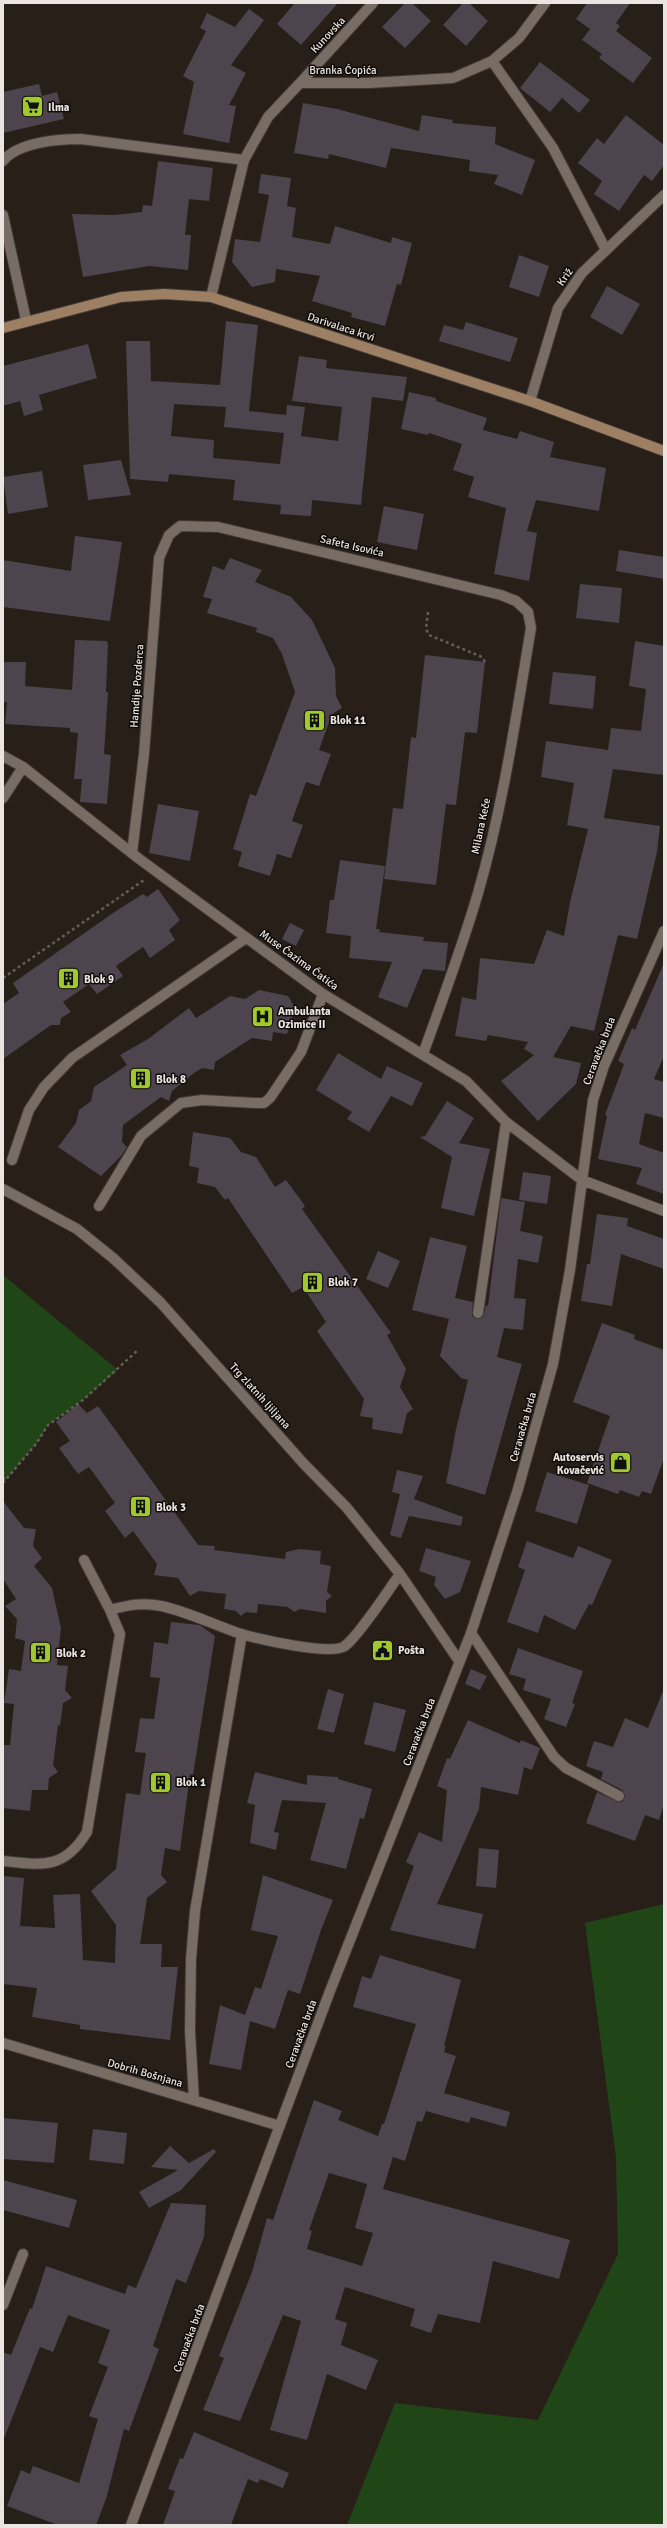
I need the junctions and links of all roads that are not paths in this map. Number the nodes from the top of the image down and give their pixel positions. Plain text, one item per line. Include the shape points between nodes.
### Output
1 (373, 3) edge
2 (545, 3) edge
3 (492, 61) junction
4 (300, 82) junction
5 (3, 160) edge
6 (244, 160) junction
7 (664, 195) edge
8 (3, 216) edge
9 (606, 250) junction
10 (211, 297) junction
11 (26, 320) junction
12 (3, 328) edge
13 (530, 402) junction
14 (664, 451) edge
15 (180, 526) joint
16 (516, 601) joint
17 (3, 756) edge
18 (22, 767) junction
19 (3, 798) edge
20 (132, 853) junction
21 (664, 931) edge
22 (246, 938) junction
23 (323, 994) junction
24 (422, 1054) junction
25 (506, 1122) junction
26 (12, 1160) dead end
27 (582, 1180) junction
28 (3, 1189) edge
29 (99, 1206) dead end
30 (664, 1211) edge
31 (478, 1313) dead end
32 (84, 1560) dead end
33 (400, 1574) junction
34 (110, 1610) junction
35 (471, 1633) junction
36 (242, 1634) junction
37 (459, 1661) junction
38 (619, 1796) dead end
39 (3, 1861) edge
40 (3, 2043) edge
41 (194, 2100) junction
42 (280, 2126) junction
43 (23, 2254) dead end
44 (3, 2305) edge
45 (131, 2525) edge

1 - 4 street, Kunovska
2 - 3 street, Branka Ćopića via 519,38
3 - 4 street, Branka Ćopića via 453,78 369,83
3 - 9 street via 553,148
4 - 6 street, Branka Ćopića via 268,117
5 - 6 street via 18,150 54,140 81,139
6 - 10 street, Branka Ćopića
7 - 9 street, Križ
8 - 11 street
9 - 13 street, Križ via 582,273 558,308
10 - 11 street, Darivalaca krvi via 164,294 121,296
10 - 13 street, Darivalaca krvi
11 - 12 street, Darivalaca krvi
13 - 14 street, Darivalaca krvi
15 - 16 street, Safeta Isovića via 218,527 453,582
15 - 20 street, Hamdije Pozderca via 169,536 159,558 144,754
16 - 24 street, Milana Keče via 528,612 531,628 505,776 478,893 453,972
17 - 18 street, Muse Ćazima Ćatića
18 - 19 street
18 - 20 street, Muse Ćazima Ćatića
20 - 22 street, Muse Ćazima Ćatića
21 - 27 street, Ceravačka brda via 604,1066 593,1100
22 - 23 street, Muse Ćazima Ćatića
22 - 26 street via 72,1058 44,1087 29,1110
23 - 24 street, Muse Ćazima Ćatića
23 - 29 street via 301,1052 270,1098 255,1103 202,1100 181,1104 141,1136
24 - 25 street, Muse Ćazima Ćatića via 466,1082
25 - 27 street, Muse Ćazima Ćatića
25 - 31 street
27 - 30 street, Muse Ćazima Ćatića
27 - 35 street, Ceravačka brda via 570,1270 553,1364 518,1489
28 - 33 street, Trg zlatnih ljiljana via 77,1229 160,1302 304,1464 347,1508
32 - 34 street
33 - 36 street via 344,1647 316,1649
33 - 37 street, Trg zlatnih ljiljana
34 - 36 street via 134,1603 160,1606
34 - 39 street via 120,1634 87,1832 78,1847 63,1860 41,1865
35 - 37 street, Ceravačka brda
35 - 38 street via 554,1757 566,1768
36 - 41 street via 195,1911 190,2030
37 - 42 street, Ceravačka brda
40 - 41 street, Dobrih Bošnjana
41 - 42 street, Dobrih Bošnjana
42 - 45 street, Ceravačka brda
43 - 44 street

